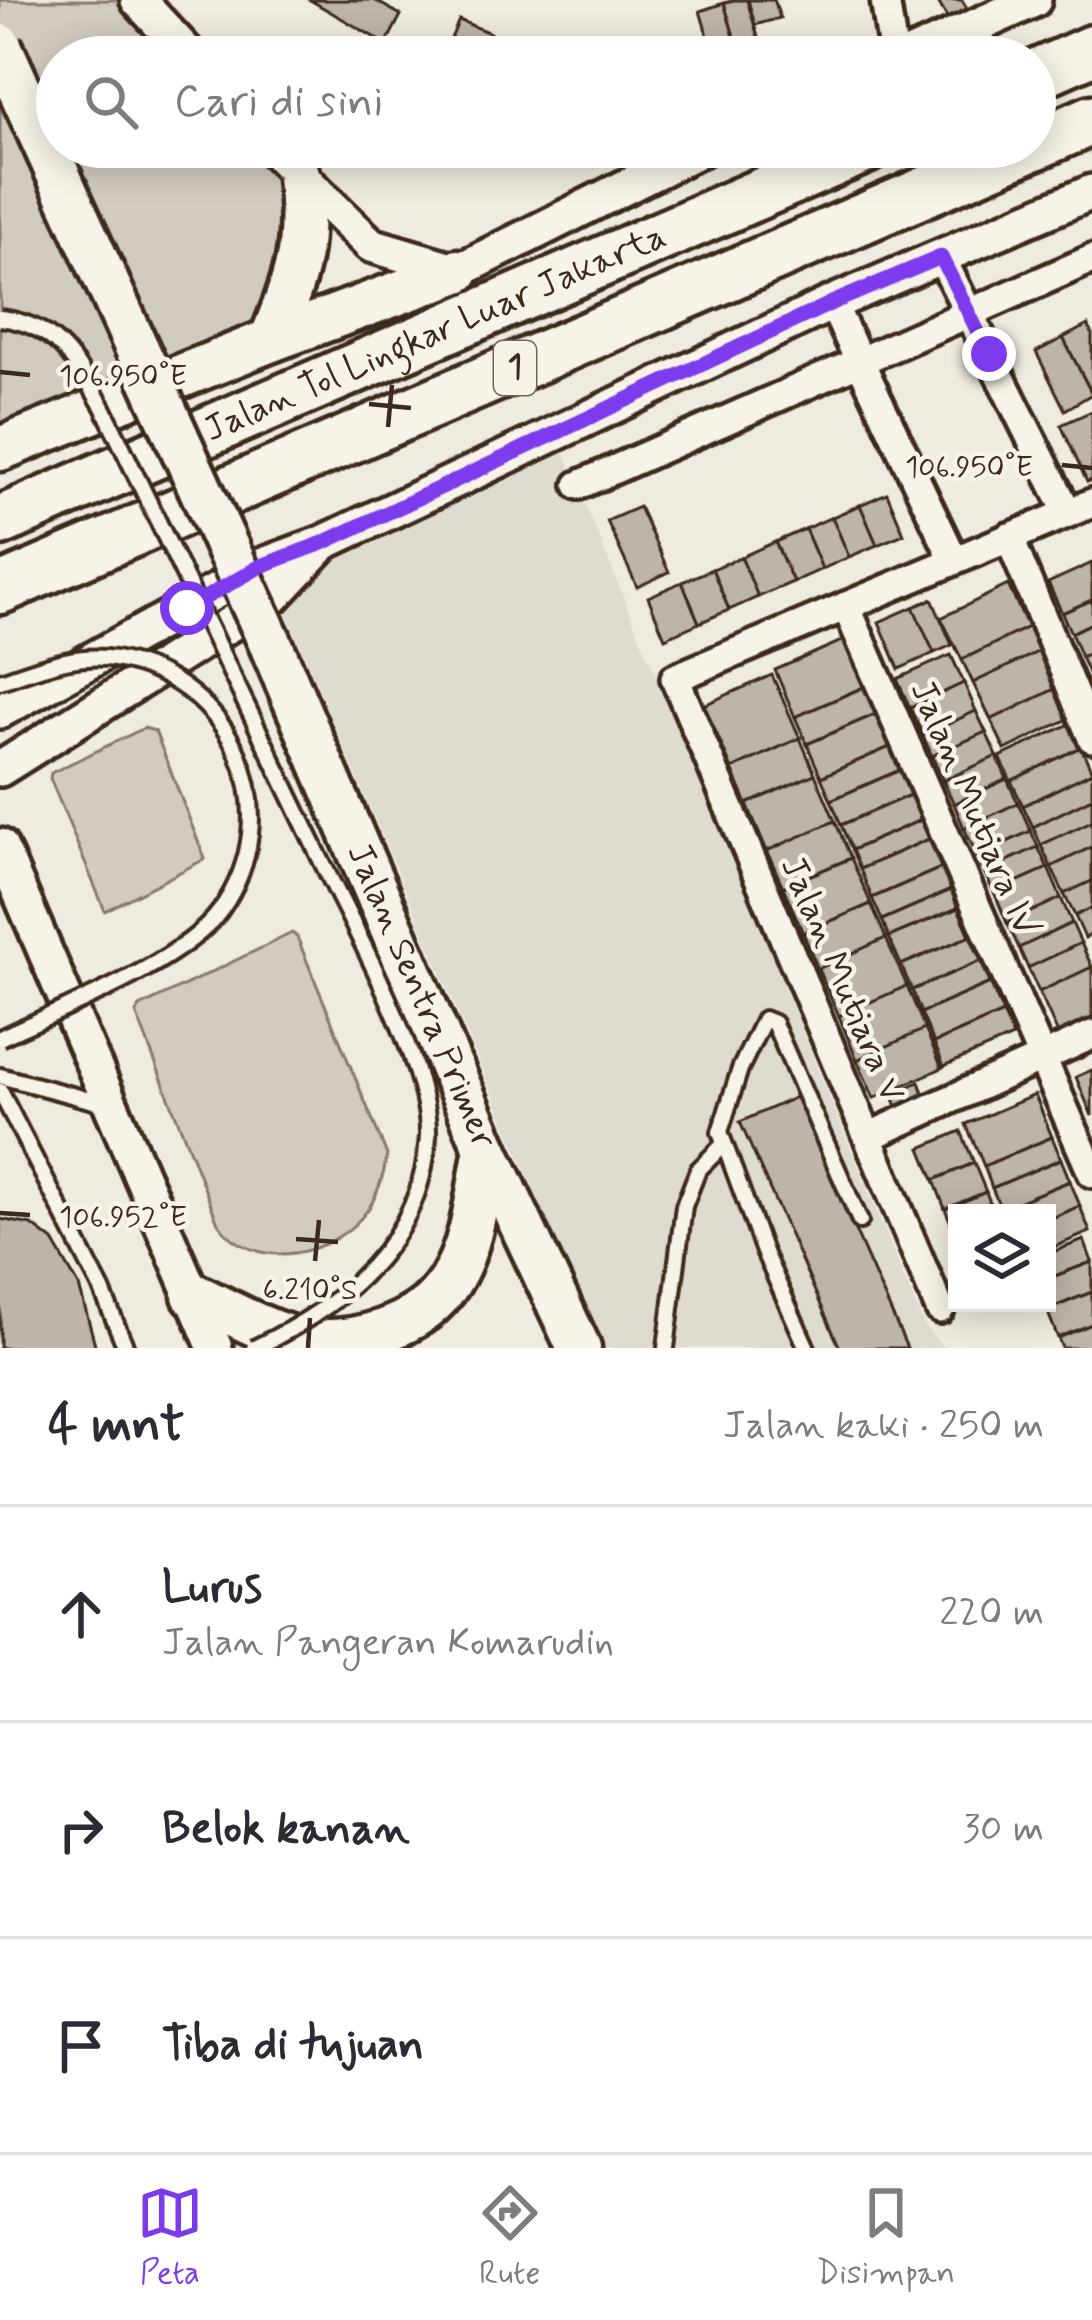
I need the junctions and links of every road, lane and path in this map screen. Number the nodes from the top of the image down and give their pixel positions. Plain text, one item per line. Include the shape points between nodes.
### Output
1 (138, 0) edge
2 (885, 0) edge
3 (1014, 4) edge
4 (171, 36) edge
5 (891, 36) edge
6 (949, 36) edge
7 (0, 46) edge
8 (1092, 50) edge
9 (1056, 66) edge
10 (1092, 120) edge
11 (36, 125) edge
12 (1056, 136) edge
13 (55, 168) edge
14 (286, 168) edge
15 (291, 168) edge
16 (628, 168) edge
17 (819, 168) edge
18 (981, 168) edge
19 (1092, 192) edge
20 (941, 257) junction
21 (1092, 260) edge
22 (458, 271) junction
23 (832, 303) junction
24 (969, 314) junction
25 (0, 318) edge
26 (271, 340) junction
27 (859, 360) junction
28 (0, 449) edge
29 (579, 485) dead end
30 (1080, 508) edge
31 (0, 521) edge
32 (1009, 537) junction
33 (323, 543) junction
34 (954, 560) junction
35 (0, 589) edge
36 (846, 606) junction
37 (0, 681) edge
38 (0, 711) edge
39 (1092, 738) edge
40 (0, 769) edge
41 (0, 847) edge
42 (1092, 1035) edge
43 (0, 1038) edge
44 (1042, 1058) junction
45 (0, 1076) edge
46 (0, 1091) edge
47 (112, 1105) junction
48 (868, 1137) junction
49 (724, 1144) junction
50 (486, 1149) junction
51 (1092, 1173) edge
52 (860, 1221) dead end
53 (940, 1309) dead end
54 (205, 1331) edge
55 (126, 1348) edge
56 (254, 1348) edge
57 (579, 1348) edge
58 (666, 1348) edge
59 (807, 1348) edge

1 - 4 street
2 - 5 street
3 - 6 street
7 - 11 main road, Jalan Sentra Primer, bridge
8 - 9 highway
10 - 12 highway, Jalan Tol Lingkar Luar Jakarta / 1
13 - 50 main road, Jalan Sentra Primer, bridge
14 - 26 main road via 303,247
15 - 22 street via 371,245
16 - 22 street
17 - 31 highway, Jalan Tol Lingkar Luar Jakarta / 1
18 - 35 highway, Jalan Tol Lingkar Luar Jakarta / 1
19 - 20 street
20 - 23 street
20 - 24 street
21 - 24 street
22 - 26 main road
23 - 27 street
23 - 33 street
24 - 27 street
24 - 30 street
25 - 56 lane, bridge via 49,332 103,407 375,971 424,1092 428,1133 417,1192 381,1260 326,1309
26 - 28 main road
27 - 29 street
27 - 34 street
30 - 32 street
32 - 34 street
32 - 39 street
33 - 38 street via 261,566
33 - 40 street via 273,597
34 - 36 street
36 - 44 street, Jalan Mutiara IV
36 - 48 street, Jalan Mutiara V via 675,678
37 - 43 lane, bridge via 73,658 112,658 164,674 227,731 244,766 251,829 232,890 198,934
41 - 47 street
42 - 44 street
44 - 48 street
44 - 51 street, Jalan Mutiara IV
45 - 47 lane
46 - 55 lane
47 - 54 street
48 - 53 street, Jalan Mutiara V
49 - 52 lane via 724,1113 764,1019 774,1023
49 - 58 lane via 698,1169 684,1206
49 - 59 lane
50 - 54 main road via 451,1280 406,1323 334,1342
50 - 57 main road, Jalan Sentra Primer

